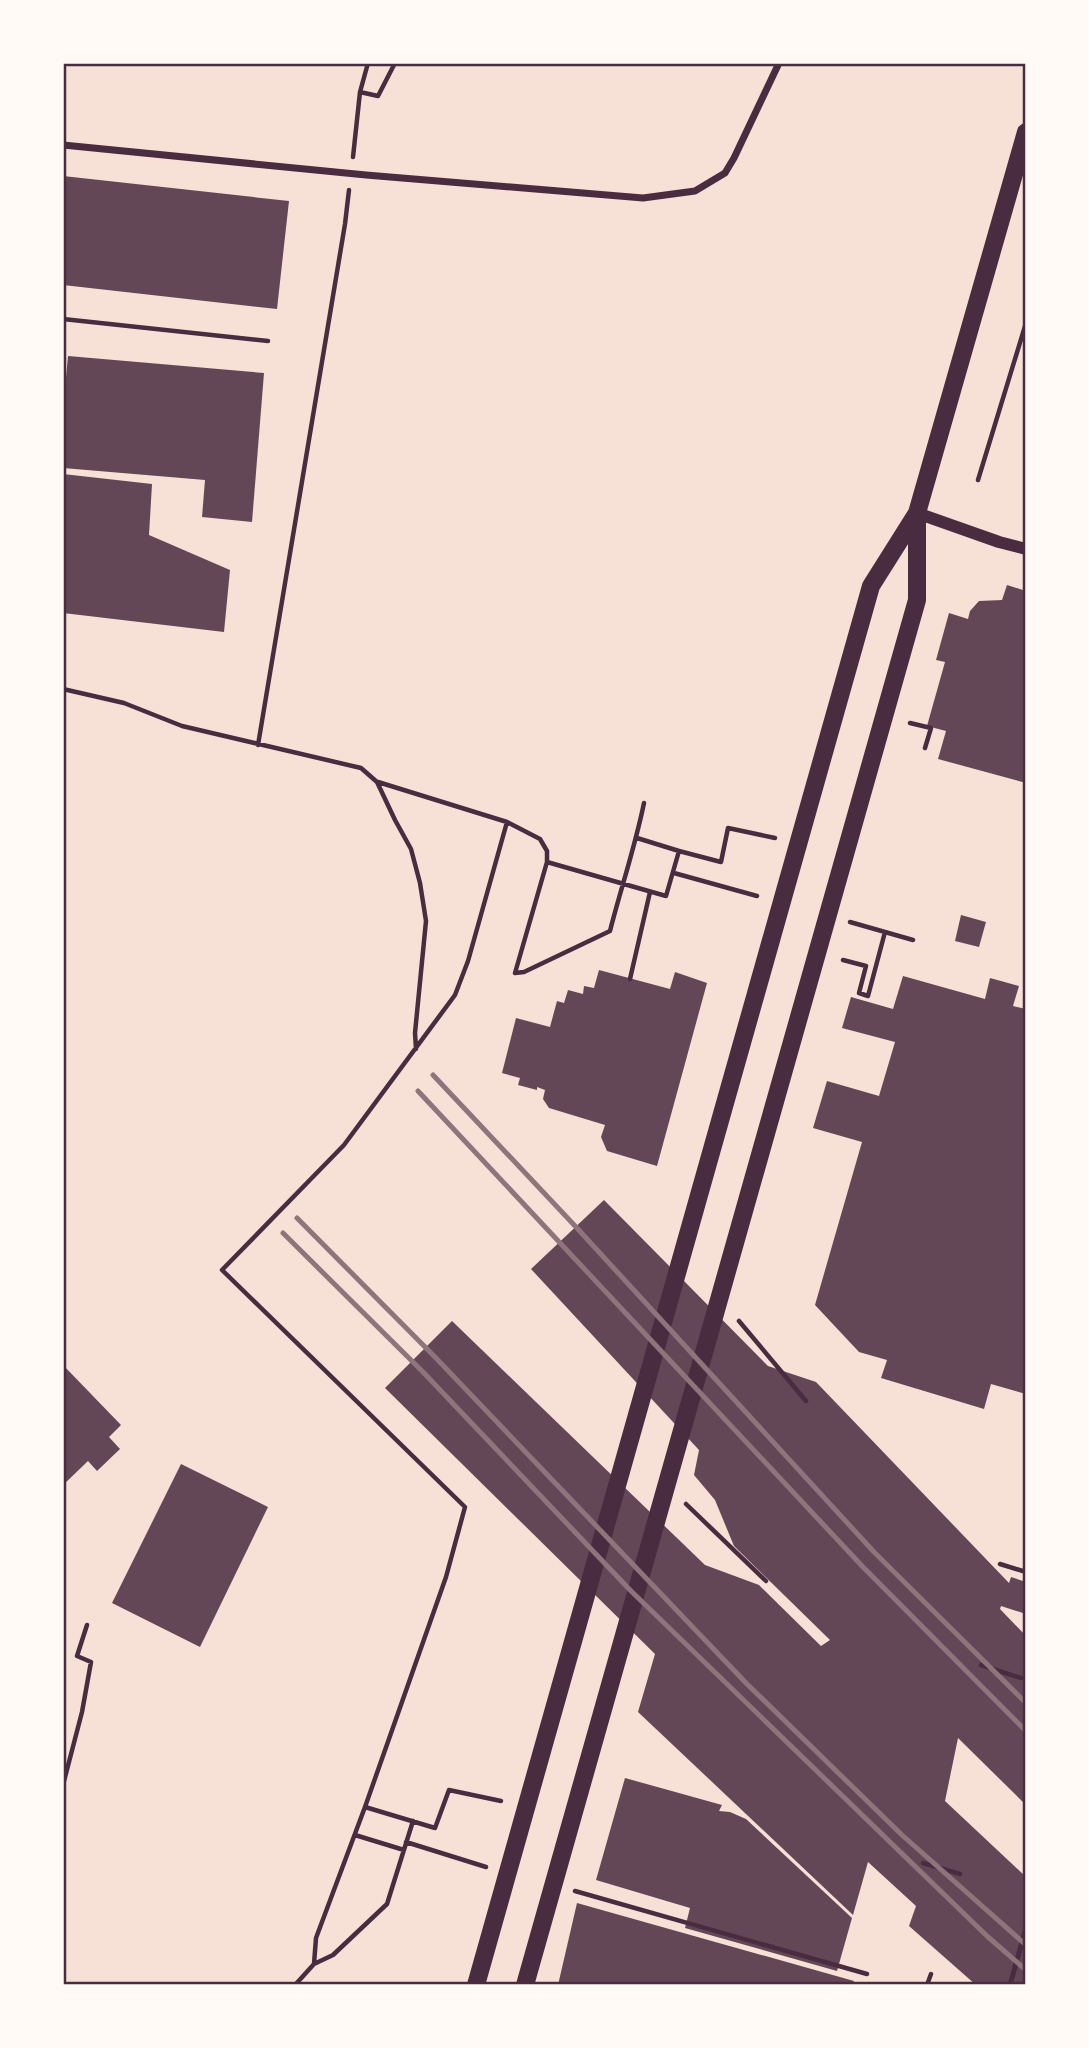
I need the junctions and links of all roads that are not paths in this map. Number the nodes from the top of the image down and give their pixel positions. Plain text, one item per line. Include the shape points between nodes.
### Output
1 (779, 63) edge
2 (1026, 132) edge
3 (63, 145) edge
4 (917, 513) junction
5 (1026, 549) edge
6 (1026, 1928) edge
7 (476, 1985) edge
8 (525, 1985) edge
9 (1010, 1985) edge

1 - 3 street via 725,173 695,191 643,198
2 - 4 main road
4 - 5 street
4 - 7 main road via 871,586
4 - 8 main road via 917,600
6 - 9 lane

